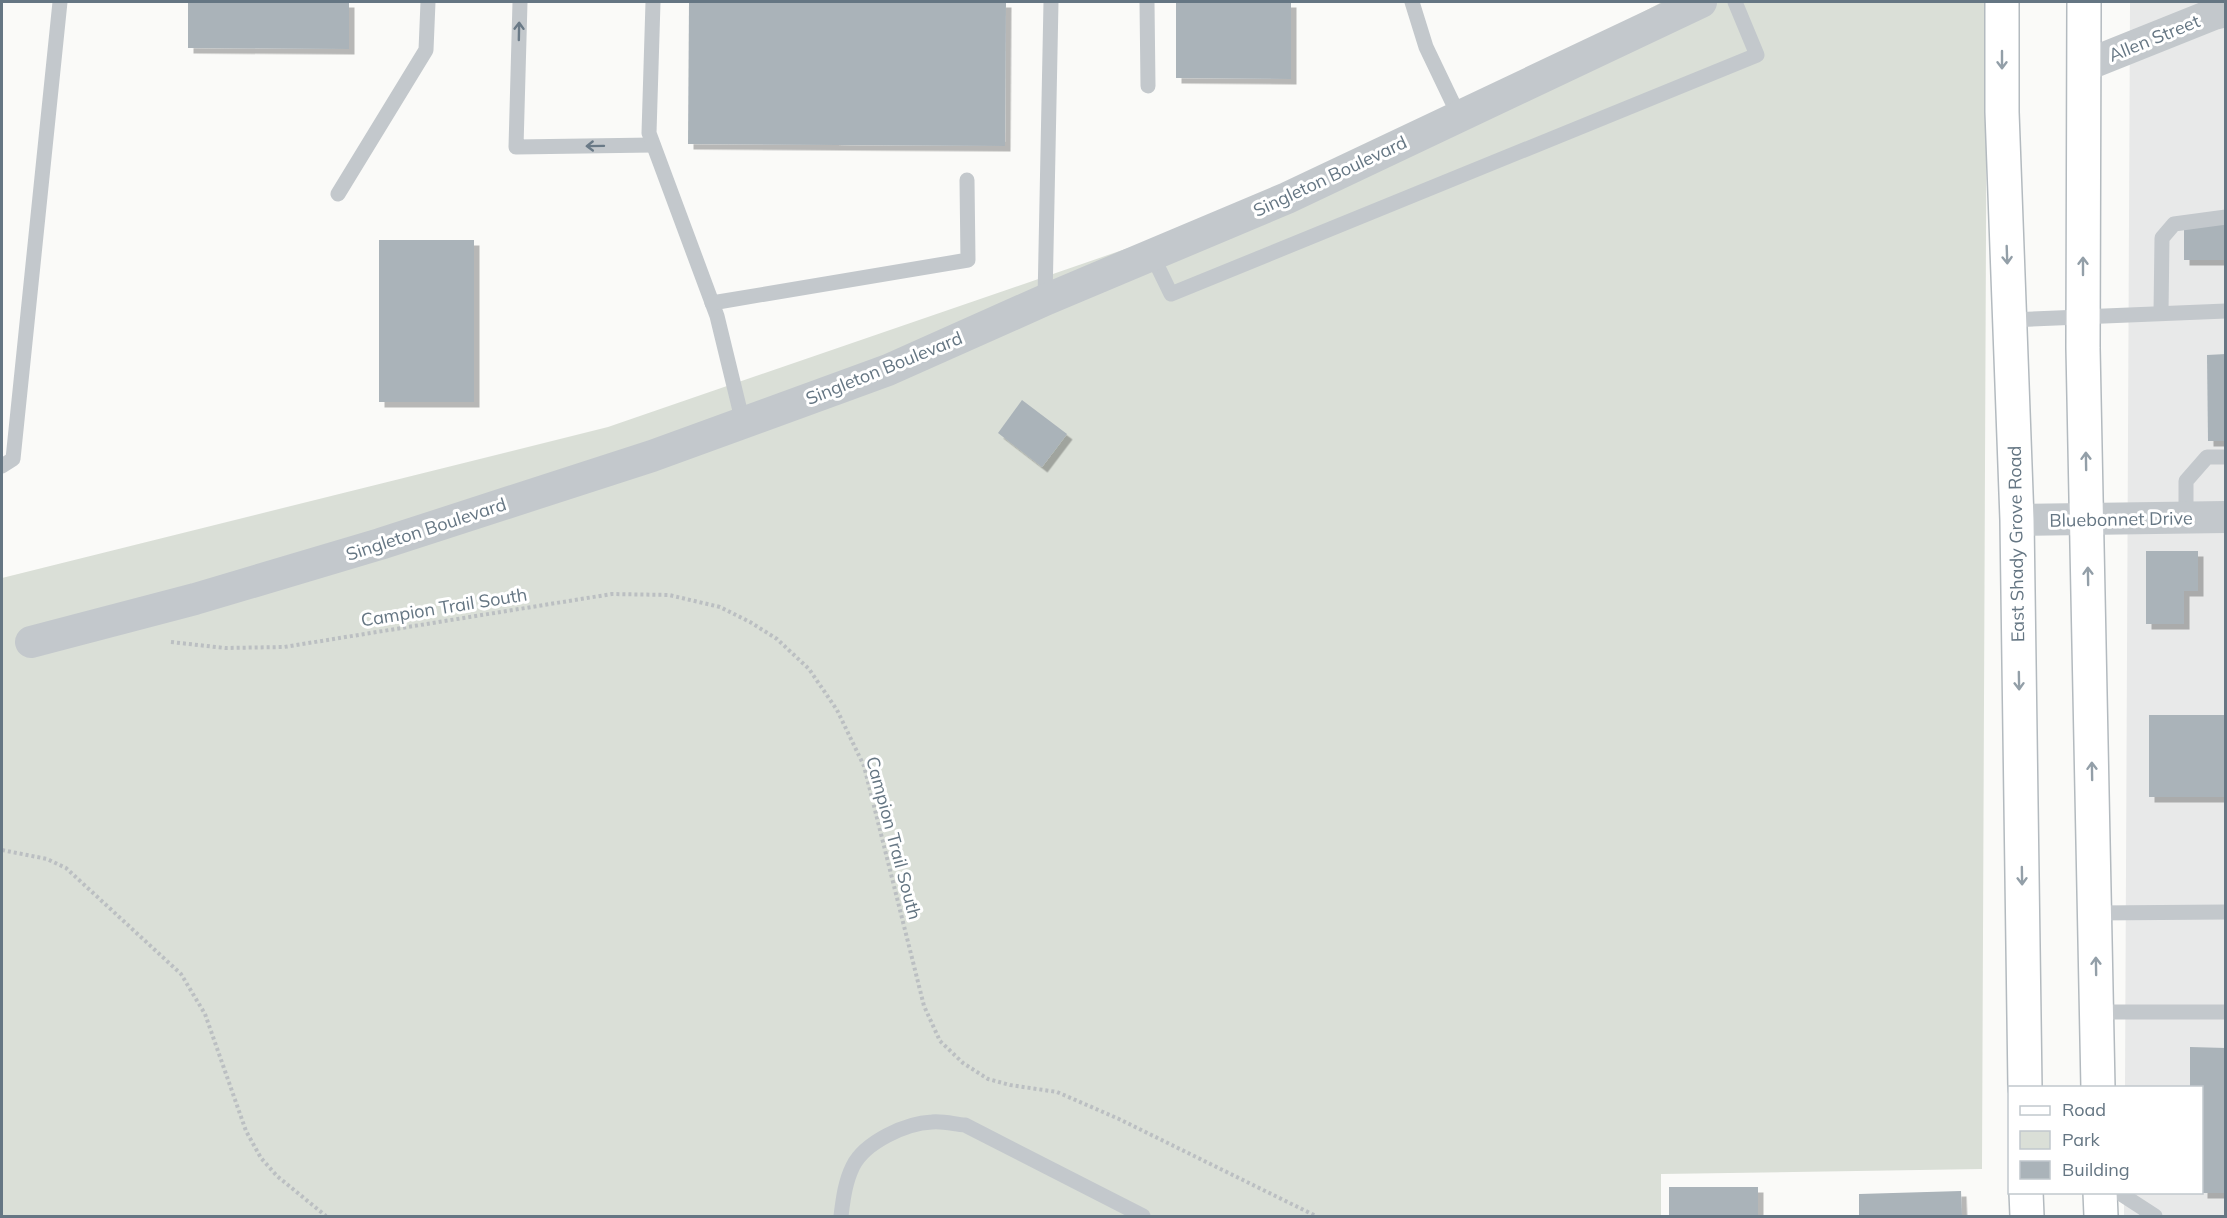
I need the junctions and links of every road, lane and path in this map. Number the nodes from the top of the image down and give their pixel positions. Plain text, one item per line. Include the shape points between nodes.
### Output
1 (60, 2) edge
2 (428, 2) edge
3 (519, 2) edge
4 (653, 2) edge
5 (1051, 2) edge
6 (1147, 2) edge
7 (1412, 2) edge
8 (1701, 2) edge
9 (1735, 2) edge
10 (2002, 2) edge
11 (2084, 2) edge
12 (2218, 9) edge
13 (2084, 66) junction
14 (1148, 86) dead end
15 (1460, 116) junction
16 (653, 145) junction
17 (967, 180) dead end
18 (338, 194) dead end
19 (2226, 217) edge
20 (1152, 255) junction
21 (1045, 300) junction
22 (712, 303) junction
23 (2226, 311) edge
24 (2161, 313) junction
25 (2083, 315) junction
26 (2009, 320) junction
27 (742, 423) junction
28 (2226, 457) edge
29 (2, 466) edge
30 (2186, 518) junction
31 (2226, 518) edge
32 (2087, 519) junction
33 (2017, 520) junction
34 (165, 641) dead end
35 (31, 642) dead end
36 (2, 850) edge
37 (2226, 912) edge
38 (2095, 913) junction
39 (2097, 1012) junction
40 (2226, 1012) edge
41 (2025, 1086) edge
42 (2098, 1086) edge
43 (2026, 1194) edge
44 (2100, 1194) edge
45 (2121, 1194) edge
46 (326, 1216) edge
47 (841, 1216) edge
48 (1143, 1216) edge
49 (1316, 1216) edge
50 (2027, 1216) edge
51 (2101, 1216) edge
52 (2156, 1216) edge

1 - 29 lane via 14,459
2 - 18 lane via 426,50
16 -> 3 lane via 516,147
4 - 16 lane
5 - 21 lane
6 - 14 lane
7 - 15 lane via 1426,47
8 - 15 street, Singleton Boulevard
9 - 20 lane via 1757,55 1171,294
10 -> 26 main road, East Shady Grove Road
11 - 13 main road
12 - 13 street, Allen Street
25 -> 13 main road
15 - 20 street, Singleton Boulevard via 1287,198
16 - 22 lane
17 - 22 lane via 968,260
19 - 24 lane via 2174,224 2162,238
20 - 21 street, Singleton Boulevard
21 - 27 street, Singleton Boulevard via 888,370
22 - 27 lane
23 - 24 lane
24 - 25 lane
25 - 26 lane
32 -> 25 main road
26 - 33 main road, East Shady Grove Road
27 - 35 street, Singleton Boulevard via 380,544
28 - 30 lane via 2207,457 2186,481
30 - 31 street, Bluebonnet Drive
30 - 32 street, Bluebonnet Drive
32 - 33 street, Bluebonnet Drive
38 -> 32 main road
33 -> 41 main road, East Shady Grove Road
34 - 49 path, Campion Trail South via 225,648 284,647 612,594 669,595 720,607 777,639 808,669 837,710 864,766 924,1006 940,1041 988,1079 1057,1092
36 - 46 path via 47,859 66,868 181,974 205,1014 246,1131 261,1158
37 - 38 lane
39 -> 38 main road
39 - 40 lane
39 - 42 main road
43 - 50 main road
44 - 51 main road
45 - 52 lane
47 - 48 lane via 853,1165 871,1145 900,1128 932,1122 965,1125

